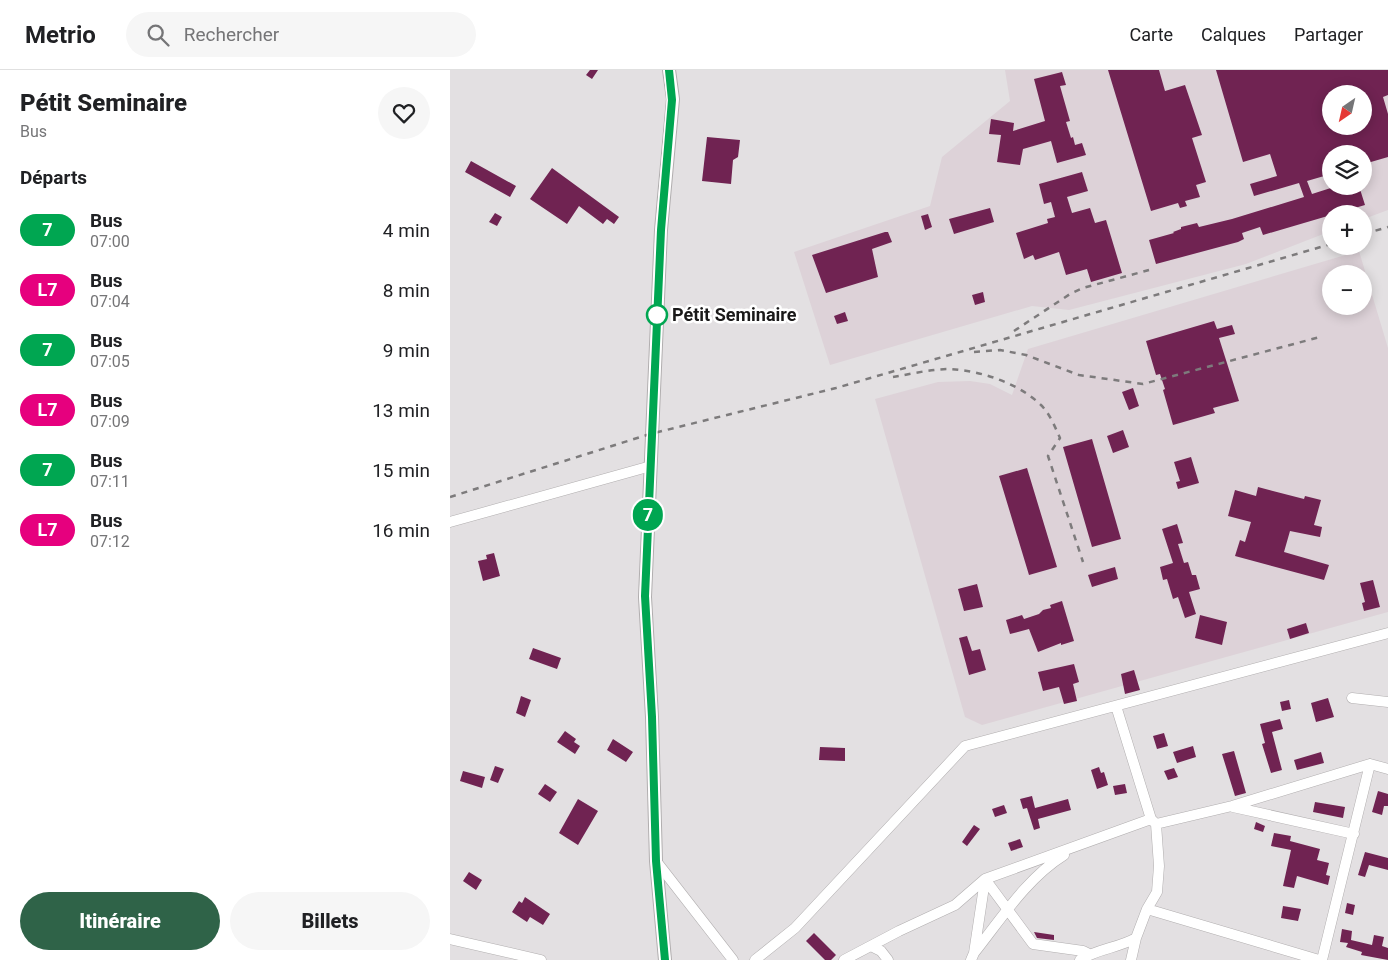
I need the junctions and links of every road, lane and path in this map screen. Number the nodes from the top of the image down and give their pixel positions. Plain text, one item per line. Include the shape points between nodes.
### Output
1 (670, 70) edge
2 (651, 466) junction
3 (450, 522) edge
4 (1388, 633) edge
5 (1352, 698) dead end
6 (1388, 702) edge
7 (1116, 706) junction
8 (1370, 764) junction
9 (1388, 769) edge
10 (1232, 806) junction
11 (1154, 822) junction
12 (1354, 834) junction
13 (1087, 842) junction
14 (656, 861) junction
15 (986, 880) junction
16 (1009, 908) junction
17 (1146, 909) junction
18 (1136, 938) junction
19 (450, 939) edge
20 (871, 946) junction
21 (1089, 954) junction
22 (972, 956) edge
23 (541, 960) edge
24 (665, 960) edge
25 (732, 960) edge
26 (755, 960) edge
27 (844, 960) edge
28 (888, 960) edge
29 (1080, 960) edge
30 (1131, 960) edge
31 (1321, 960) edge

1 - 2 street via 672,100 661,230
2 - 3 street
2 - 14 street via 645,596
4 - 7 street
5 - 6 street
7 - 11 street
7 - 26 street via 965,746 795,928
8 - 9 street
8 - 10 street
8 - 12 street
10 - 11 street
10 - 12 street
11 - 13 street
11 - 17 street via 1159,866 1157,892
12 - 31 street
13 - 15 street
13 - 16 street via 1055,860
14 - 24 street
14 - 25 street
15 - 16 street
15 - 20 street via 955,905
15 - 22 street
16 - 21 street via 1033,944
16 - 22 street
17 - 18 street
17 - 31 street
18 - 21 street via 1124,945
18 - 30 street
19 - 23 street
20 - 27 street
20 - 28 street
21 - 29 street

